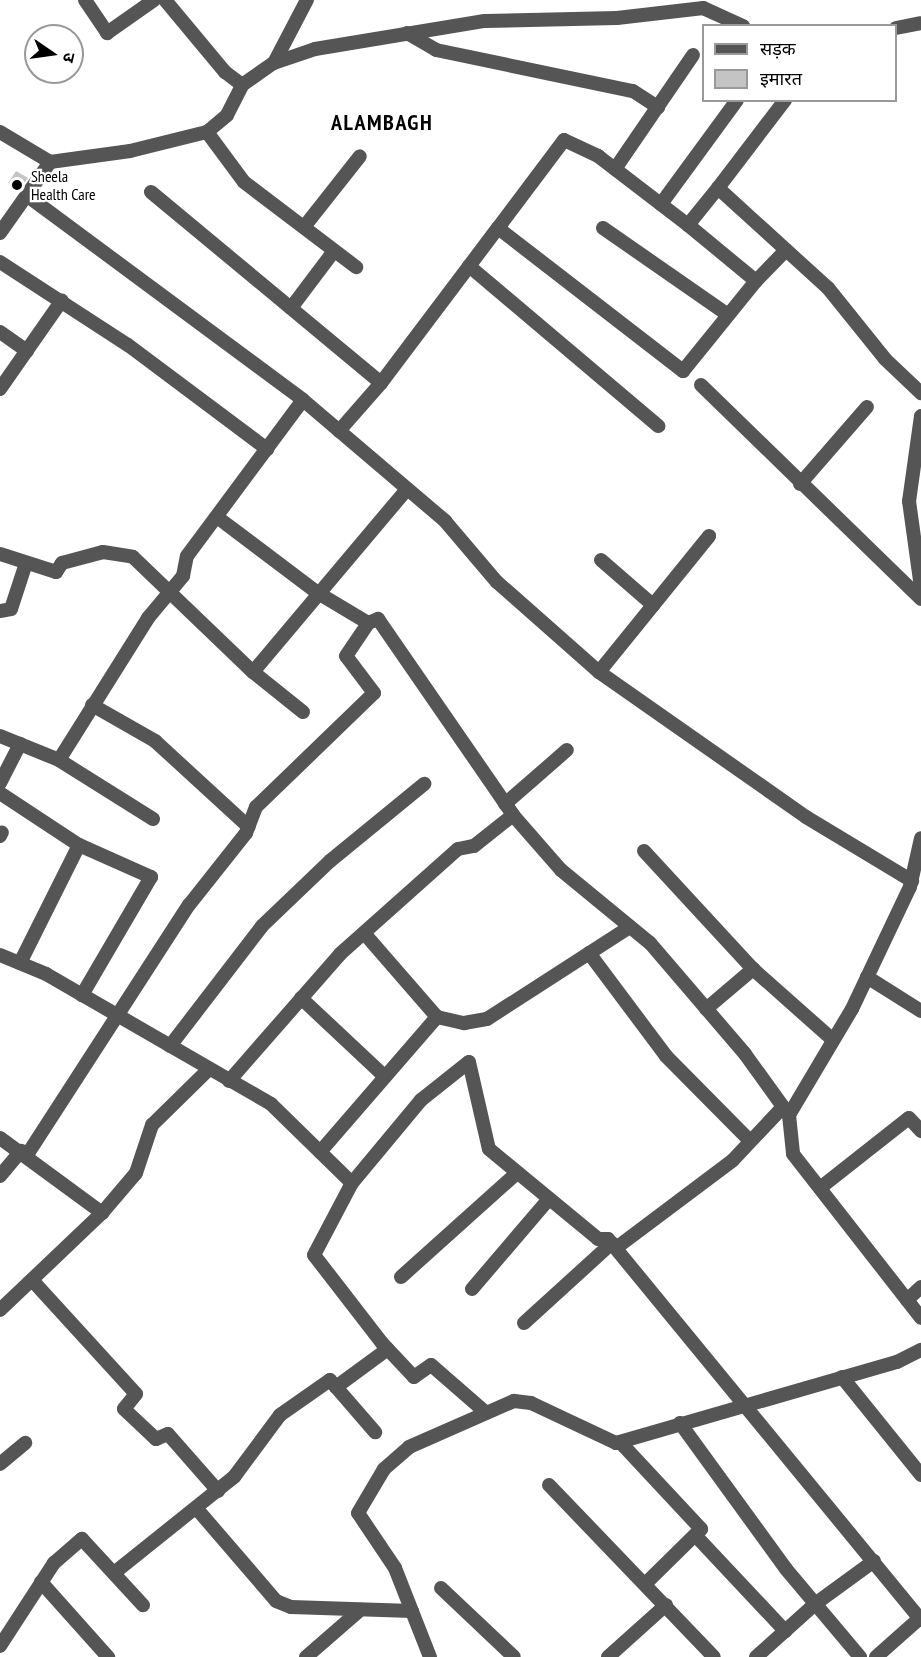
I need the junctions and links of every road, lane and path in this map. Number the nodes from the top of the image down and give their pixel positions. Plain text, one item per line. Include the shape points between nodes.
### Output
1 (85, 0) edge
2 (154, 0) edge
3 (165, 0) edge
4 (308, 0) edge
5 (677, 5) edge
6 (921, 23) edge
7 (739, 24) edge
8 (897, 28) edge
9 (407, 33) junction
10 (693, 55) dead end
11 (274, 63) junction
12 (242, 85) junction
13 (736, 102) edge
14 (783, 102) edge
15 (658, 107) junction
16 (0, 132) edge
17 (207, 132) junction
18 (360, 156) dead end
19 (50, 162) junction
20 (615, 169) junction
21 (718, 188) junction
22 (151, 192) dead end
23 (29, 197) junction
24 (661, 204) junction
25 (688, 225) junction
26 (304, 226) junction
27 (498, 228) junction
28 (603, 228) dead end
29 (0, 232) edge
30 (786, 250) junction
31 (334, 251) junction
32 (0, 262) edge
33 (469, 266) junction
34 (356, 267) dead end
35 (756, 281) junction
36 (62, 300) junction
37 (291, 308) junction
38 (728, 315) junction
39 (0, 333) edge
40 (27, 351) junction
41 (381, 383) junction
42 (701, 385) dead end
43 (0, 389) edge
44 (921, 393) edge
45 (303, 400) junction
46 (867, 407) dead end
47 (921, 416) edge
48 (658, 426) dead end
49 (339, 431) junction
50 (267, 449) junction
51 (800, 484) junction
52 (407, 489) junction
53 (217, 517) junction
54 (709, 536) dead end
55 (0, 554) edge
56 (601, 560) dead end
57 (26, 563) junction
58 (921, 588) edge
59 (318, 592) junction
60 (168, 594) junction
61 (921, 599) edge
62 (652, 604) junction
63 (0, 611) edge
64 (368, 623) junction
65 (253, 672) junction
66 (599, 672) junction
67 (92, 705) junction
68 (303, 712) dead end
69 (0, 736) edge
70 (20, 744) junction
71 (567, 750) dead end
72 (59, 760) junction
73 (0, 783) edge
74 (424, 784) dead end
75 (0, 793) edge
76 (509, 809) junction
77 (153, 819) dead end
78 (249, 826) junction
79 (921, 838) edge
80 (79, 845) junction
81 (644, 851) dead end
82 (912, 881) junction
83 (630, 927) junction
84 (363, 933) junction
85 (589, 953) junction
86 (0, 955) edge
87 (20, 963) junction
88 (753, 969) junction
89 (867, 977) junction
90 (82, 995) junction
91 (301, 998) junction
92 (706, 1009) junction
93 (921, 1011) edge
94 (116, 1015) junction
95 (437, 1017) junction
96 (833, 1040) junction
97 (170, 1046) junction
98 (209, 1069) junction
99 (385, 1077) junction
100 (229, 1081) junction
101 (786, 1111) junction
102 (921, 1131) edge
103 (0, 1138) edge
104 (749, 1140) junction
105 (320, 1152) junction
106 (24, 1153) junction
107 (517, 1173) junction
108 (0, 1176) edge
109 (352, 1183) junction
110 (820, 1188) junction
111 (549, 1199) junction
112 (102, 1213) junction
113 (614, 1246) junction
114 (401, 1277) dead end
115 (32, 1280) junction
116 (921, 1287) edge
117 (472, 1289) dead end
118 (907, 1300) junction
119 (0, 1310) edge
120 (921, 1318) edge
121 (524, 1323) dead end
122 (388, 1349) junction
123 (921, 1350) edge
124 (843, 1377) junction
125 (336, 1387) junction
126 (748, 1404) junction
127 (484, 1411) junction
128 (680, 1423) junction
129 (375, 1432) dead end
130 (620, 1442) junction
131 (25, 1443) dead end
132 (0, 1464) edge
133 (921, 1475) edge
134 (549, 1485) dead end
135 (218, 1491) junction
136 (197, 1509) junction
137 (695, 1535) junction
138 (874, 1561) junction
139 (114, 1573) junction
140 (41, 1582) junction
141 (646, 1583) junction
142 (441, 1588) dead end
143 (815, 1604) junction
144 (144, 1605) dead end
145 (666, 1605) junction
146 (360, 1610) junction
147 (412, 1611) junction
148 (920, 1619) edge
149 (785, 1631) junction
150 (0, 1646) edge
151 (768, 1646) junction
152 (108, 1657) edge
153 (306, 1657) edge
154 (430, 1657) edge
155 (514, 1657) edge
156 (608, 1657) edge
157 (714, 1657) edge
158 (756, 1657) edge
159 (778, 1657) edge
160 (860, 1657) edge
161 (876, 1657) edge

1 - 2 street via 107,33
3 - 12 street via 225,72
4 - 11 street
5 - 7 street via 703,8
5 - 9 street via 617,18 485,21
6 - 8 street
9 - 11 street via 315,49
9 - 15 street via 436,50 633,91
10 - 15 street
11 - 12 street
12 - 17 street via 227,115
13 - 24 street
14 - 21 street
15 - 20 street
16 - 19 street
17 - 19 street via 130,152
17 - 26 street via 244,182
18 - 26 street
19 - 23 street
20 - 24 street
20 - 27 street via 564,140
21 - 25 street
21 - 30 street
22 - 37 street
23 - 29 street
23 - 45 street
24 - 25 street
25 - 35 street
26 - 31 street
27 - 33 street
27 - 38 street via 683,371
28 - 38 street
30 - 35 street
30 - 44 street via 828,288 885,359
31 - 34 street
31 - 37 street
32 - 36 street
33 - 41 street
33 - 48 street
35 - 38 street
36 - 40 street
36 - 50 street
37 - 41 street
39 - 40 street
40 - 43 street
41 - 49 street
42 - 51 street
45 - 49 street
45 - 50 street
46 - 51 street
47 - 58 street via 909,501
49 - 52 street
50 - 53 street
51 - 61 street
52 - 59 street
52 - 66 street via 445,521 497,582
53 - 59 street
53 - 60 street via 187,556 183,576
54 - 62 street
55 - 57 street
56 - 62 street
57 - 60 street via 56,572 62,563 103,552 133,557
57 - 63 street via 11,609
59 - 64 street
59 - 65 street
60 - 65 street
60 - 67 street
62 - 66 street
64 - 76 street via 378,619
64 - 78 street via 346,656 374,693 256,807
65 - 68 street
66 - 82 street via 806,817
67 - 72 street
67 - 78 street via 155,741
69 - 70 street
70 - 72 street
70 - 73 street
71 - 76 street
72 - 77 street
74 - 97 street via 330,861 262,926
75 - 80 street
76 - 83 street via 561,870
76 - 84 street via 474,846 458,849
78 - 94 street
79 - 82 street
80 - 87 street
80 - 90 street via 151,877
81 - 88 street
82 - 89 street
83 - 85 street
83 - 92 street via 650,943
84 - 91 street
84 - 95 street
85 - 95 street via 487,1019 464,1023
85 - 104 street via 666,1056
86 - 87 street
87 - 90 street
88 - 92 street
88 - 96 street
89 - 93 street
89 - 96 street
90 - 94 street
91 - 99 street
91 - 100 street
92 - 101 street
94 - 97 street
94 - 106 street
95 - 99 street
96 - 101 street
97 - 98 street
98 - 100 street
98 - 112 street via 152,1125 136,1173
99 - 105 street
100 - 105 street via 271,1104
101 - 104 street
101 - 110 street via 793,1154
102 - 110 street via 909,1118
103 - 106 street
104 - 113 street via 733,1160
105 - 109 street
106 - 108 street
106 - 112 street
107 - 109 street via 489,1149 469,1062 422,1100
107 - 111 street
107 - 114 street
109 - 122 street via 314,1255
110 - 118 street
111 - 113 street via 598,1239
111 - 117 street
112 - 115 street
113 - 121 street
113 - 126 street
115 - 119 street
115 - 135 street via 136,1394 124,1409 156,1440 168,1434
116 - 118 street
118 - 120 street
122 - 125 street
122 - 127 street via 414,1377 431,1365
123 - 124 street via 897,1362
124 - 126 street
124 - 133 street
125 - 129 street
125 - 135 street via 330,1380 280,1415 234,1477
126 - 128 street
126 - 138 street
127 - 130 street via 514,1401 531,1403 586,1432
127 - 147 street via 409,1447 384,1468 358,1513 395,1568
128 - 130 street
128 - 143 street
130 - 137 street via 701,1529
131 - 132 street
134 - 141 street
135 - 136 street
136 - 139 street
136 - 146 street via 276,1600 291,1607
137 - 141 street
137 - 149 street
138 - 143 street
138 - 148 street
139 - 140 street via 82,1539 54,1563
139 - 144 street
140 - 150 street
140 - 152 street
141 - 145 street
142 - 155 street
143 - 149 street
143 - 160 street
145 - 156 street
145 - 157 street
146 - 147 street
146 - 153 street
147 - 154 street
148 - 161 street
149 - 151 street
151 - 158 street
151 - 159 street

